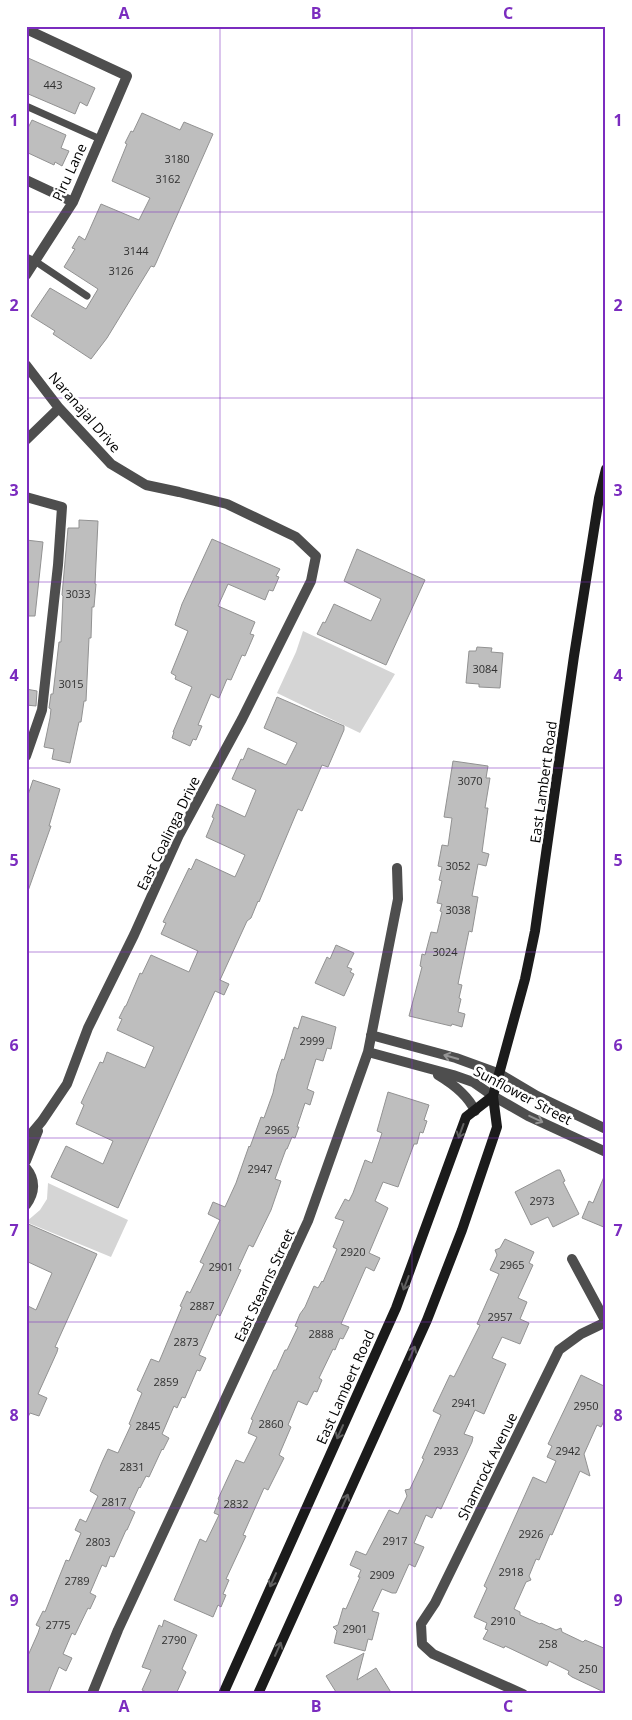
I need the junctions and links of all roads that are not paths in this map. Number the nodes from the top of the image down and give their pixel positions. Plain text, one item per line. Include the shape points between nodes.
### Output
1 (28, 28) edge
2 (26, 106) edge
3 (100, 139) junction
4 (26, 180) edge
5 (72, 202) junction
6 (31, 259) edge
7 (26, 275) edge
8 (87, 296) dead end
9 (26, 365) edge
10 (59, 408) junction
11 (26, 440) edge
12 (606, 469) edge
13 (26, 497) edge
14 (316, 556) joint
15 (26, 756) edge
16 (397, 868) dead end
17 (371, 1035) junction
18 (368, 1052) junction
19 (429, 1069) junction
20 (500, 1074) junction
21 (494, 1096) junction
22 (475, 1110) junction
23 (42, 1121) junction
24 (606, 1129) edge
25 (26, 1140) edge
26 (606, 1152) edge
27 (26, 1162) edge
28 (26, 1168) edge
29 (26, 1205) edge
30 (572, 1259) dead end
31 (606, 1322) edge
32 (92, 1694) edge
33 (223, 1694) edge
34 (258, 1694) edge
35 (523, 1694) edge

1 - 3 street, Piru Lane via 127,76
2 - 3 lane
3 - 5 street, Piru Lane
4 - 5 street
5 - 6 street, Piru Lane
6 - 7 street, Piru Lane
6 - 8 lane
9 - 10 street, Naranajal Drive
10 - 11 street
10 - 14 street, Naranajal Drive via 112,464 146,485 227,504 296,537
12 - 20 main road, East Lambert Road via 574,656 535,931
13 - 15 street via 62,507 42,710
14 - 23 street, East Coalinga Drive via 311,581 242,719 179,834 88,1028 67,1084
16 - 17 street, East Stearns Street via 398,899
17 - 18 street, East Stearns Street
20 -> 17 street, Sunflower Street via 456,1058
18 - 19 street, Sunflower Street
18 - 32 street, East Stearns Street via 308,1221 118,1630
19 - 21 street, Sunflower Street via 472,1082
19 - 22 street via 455,1086
20 - 21 main road, East Lambert Road
20 - 24 street, Sunflower Street
21 - 22 main road, East Lambert Road
21 -> 26 street, Sunflower Street via 528,1116
34 -> 21 main road, East Lambert Road via 427,1320 497,1127
22 -> 33 main road, East Lambert Road via 466,1117 396,1308
23 - 25 street
23 - 27 street
28 - 29 street via 33,1180 33,1189
30 - 31 street
31 - 35 street, Shamrock Avenue via 559,1350 435,1603 421,1624 422,1644 433,1654

